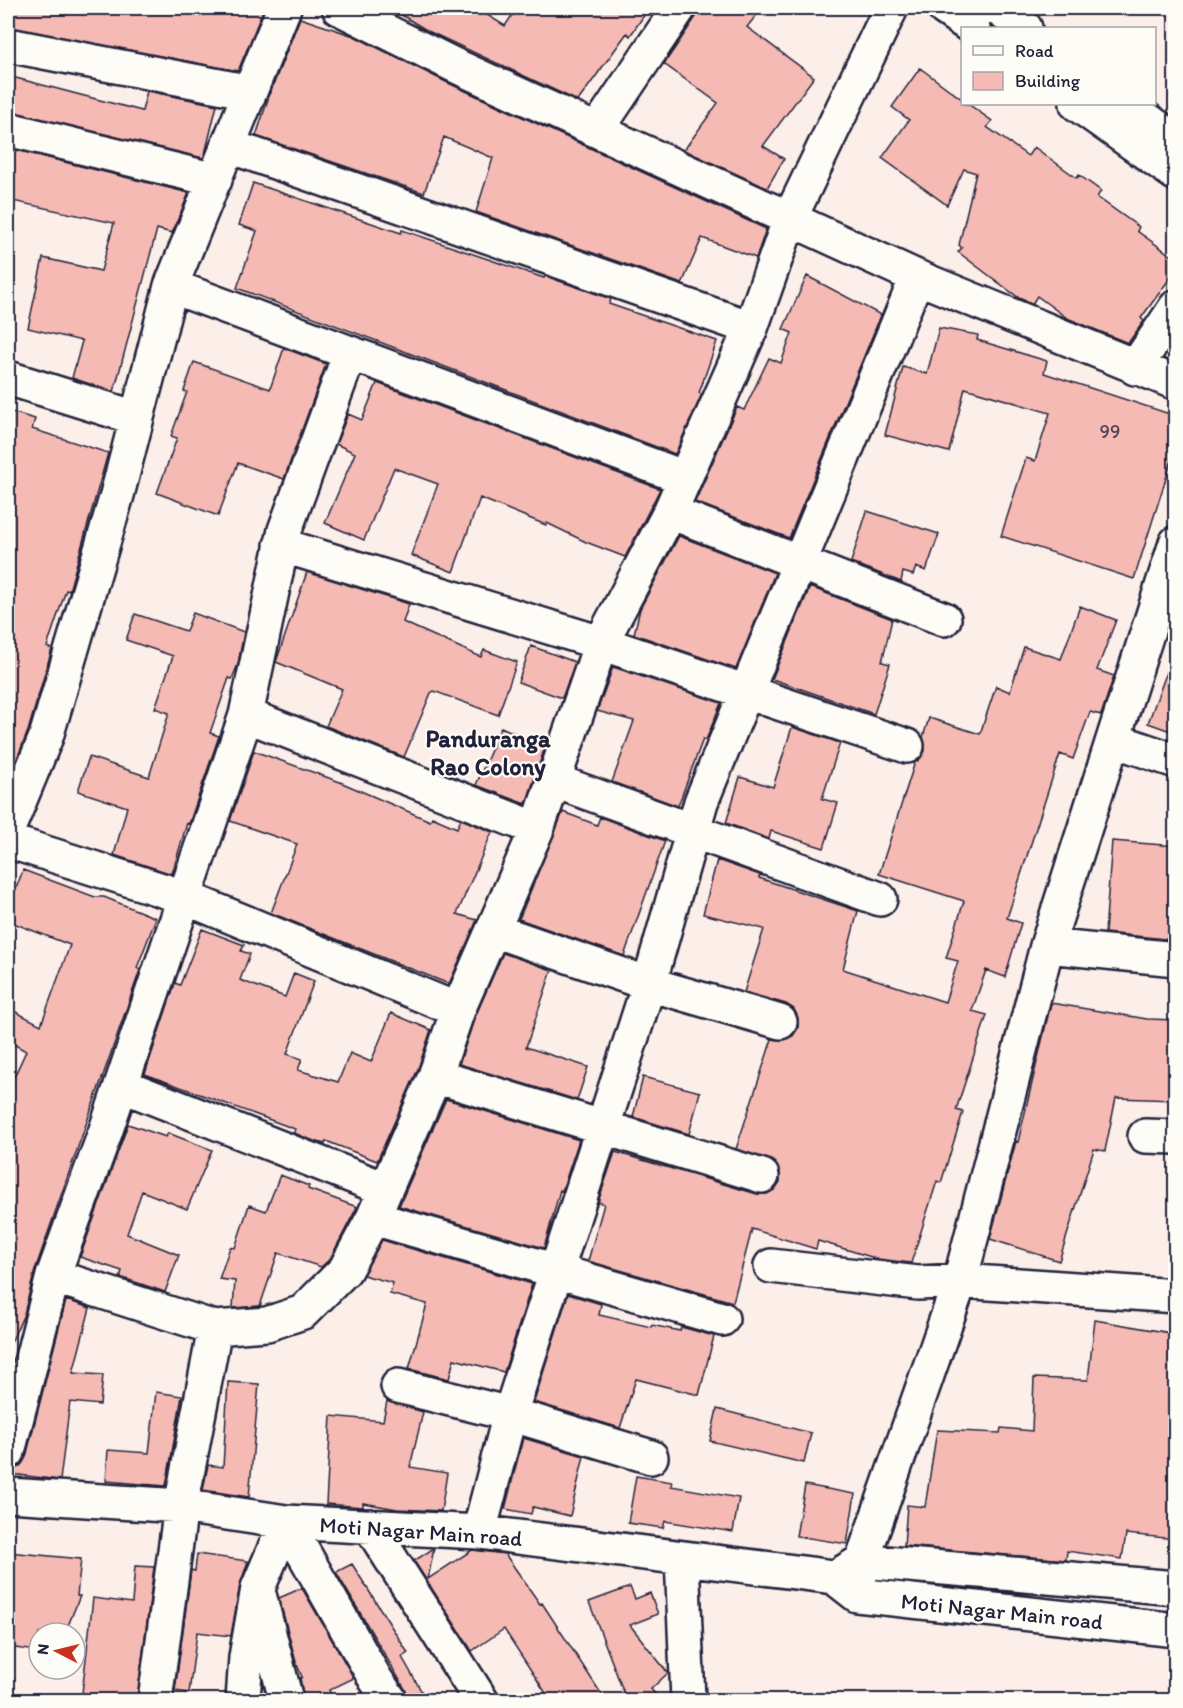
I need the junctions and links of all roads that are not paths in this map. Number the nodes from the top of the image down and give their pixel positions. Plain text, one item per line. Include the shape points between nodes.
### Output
1 (284, 8) edge
2 (339, 8) edge
3 (679, 8) edge
4 (891, 8) edge
5 (944, 8) edge
6 (997, 8) edge
7 (972, 27) edge
8 (1024, 27) edge
9 (8, 45) edge
10 (250, 92) junction
11 (1078, 105) edge
12 (1127, 105) edge
13 (8, 129) edge
14 (597, 130) junction
15 (1176, 141) edge
16 (229, 146) junction
17 (1176, 174) edge
18 (215, 180) junction
19 (790, 218) junction
20 (917, 277) junction
21 (171, 286) junction
22 (1176, 307) edge
23 (751, 328) junction
24 (350, 353) junction
25 (1135, 368) junction
26 (8, 378) edge
27 (1176, 383) edge
28 (135, 418) junction
29 (685, 478) junction
30 (670, 512) junction
31 (1176, 543) edge
32 (281, 545) junction
33 (800, 563) junction
34 (944, 619) dead end
35 (601, 643) junction
36 (746, 692) junction
37 (246, 715) junction
38 (1114, 740) junction
39 (907, 747) dead end
40 (1176, 761) edge
41 (555, 781) junction
42 (11, 811) edge
43 (537, 829) junction
44 (692, 833) junction
45 (8, 841) edge
46 (184, 897) junction
47 (880, 899) dead end
48 (493, 930) junction
49 (1047, 946) junction
50 (1176, 959) edge
51 (649, 984) junction
52 (458, 1010) junction
53 (780, 1022) dead end
54 (435, 1076) junction
55 (121, 1085) junction
56 (603, 1128) junction
57 (762, 1176) dead end
58 (379, 1204) junction
59 (771, 1266) dead end
60 (557, 1273) junction
61 (53, 1276) junction
62 (960, 1281) junction
63 (1176, 1296) edge
64 (722, 1319) dead end
65 (215, 1328) junction
66 (398, 1386) dead end
67 (510, 1414) junction
68 (8, 1452) edge
69 (651, 1457) dead end
70 (8, 1496) edge
71 (181, 1506) junction
72 (286, 1522) junction
73 (370, 1526) junction
74 (478, 1532) junction
75 (682, 1558) junction
76 (851, 1578) junction
77 (258, 1588) junction
78 (1176, 1588) edge
79 (1176, 1630) edge
80 (155, 1701) edge
81 (243, 1701) edge
82 (286, 1701) edge
83 (390, 1701) edge
84 (481, 1701) edge
85 (688, 1701) edge

1 - 10 street
2 - 14 street
3 - 14 street
4 - 19 street
5 - 7 street
6 - 8 street
9 - 10 street
10 - 16 street
11 - 17 street
12 - 15 street
13 - 18 street
14 - 19 street
16 - 18 street
16 - 23 street
18 - 21 street
19 - 20 street
19 - 23 street
20 - 25 street
20 - 33 street
21 - 24 street
21 - 28 street
22 - 25 street
23 - 29 street
24 - 29 street
24 - 32 street
25 - 27 street
26 - 28 street
28 - 42 street via 117,495 46,737
29 - 30 street
30 - 33 street
30 - 35 street
31 - 38 street
32 - 35 street
32 - 37 street
33 - 34 street
33 - 36 street
35 - 36 street
35 - 41 street
36 - 39 street
36 - 44 street
37 - 43 street
37 - 46 street
38 - 40 street
38 - 49 street
41 - 43 street
41 - 44 street
43 - 48 street
44 - 47 street
44 - 51 street
45 - 46 street
46 - 52 street
46 - 55 street
48 - 51 street
48 - 52 street
49 - 50 street
49 - 62 street
51 - 53 street
51 - 56 street
52 - 54 street
54 - 56 street
54 - 58 street
55 - 58 street
55 - 61 street
56 - 57 street
56 - 60 street
58 - 60 street
58 - 65 street via 345,1270 303,1312 267,1324
59 - 62 street via 918,1283
60 - 64 street
60 - 67 street
61 - 65 street
61 - 68 street
62 - 63 street
62 - 76 street
65 - 71 street
66 - 67 street
67 - 69 street
67 - 74 street
70 - 71 street, Moti Nagar Main road
71 - 72 street, Moti Nagar Main road
71 - 80 street
72 - 73 street, Moti Nagar Main road
72 - 77 street
72 - 83 street
73 - 74 street, Moti Nagar Main road
73 - 84 street
74 - 75 street, Moti Nagar Main road
75 - 76 street, Moti Nagar Main road
75 - 85 street
76 - 78 street, Moti Nagar Main road
76 - 79 street, Moti Nagar Main road
77 - 81 street
77 - 82 street

